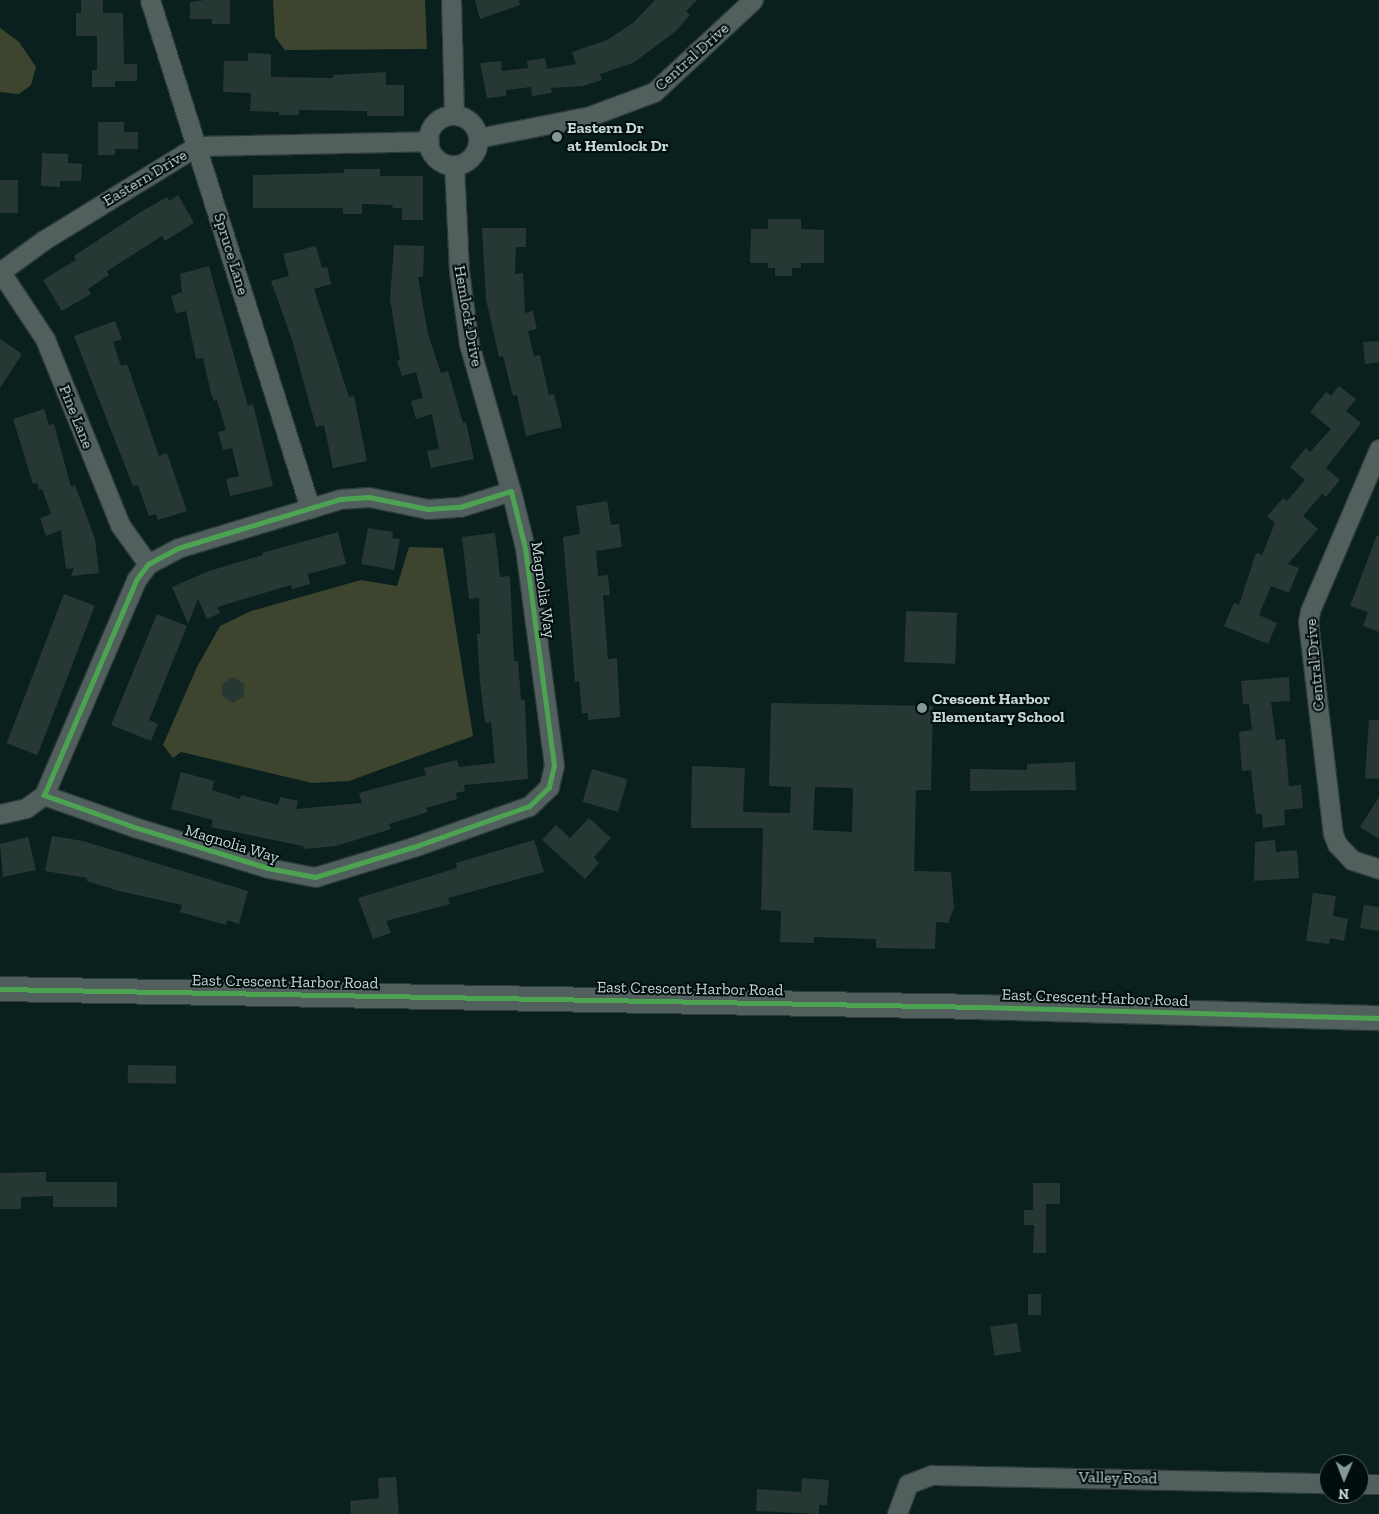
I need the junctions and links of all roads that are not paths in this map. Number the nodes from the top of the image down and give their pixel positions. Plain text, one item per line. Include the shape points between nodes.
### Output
1 (150, 0) edge
2 (451, 0) edge
3 (753, 0) edge
4 (454, 116) junction
5 (478, 138) junction
6 (429, 141) junction
7 (197, 146) junction
8 (454, 165) junction
9 (0, 271) edge
10 (1379, 449) edge
11 (511, 491) junction
12 (310, 508) junction
13 (148, 564) junction
14 (44, 795) junction
15 (0, 814) edge
16 (1379, 869) edge
17 (0, 989) edge
18 (1379, 1018) edge
19 (1319, 1483) edge
20 (897, 1514) edge

1 - 7 street, Spruce Lane
2 - 4 street
3 - 5 street, Central Drive via 654,92 590,116
4 - 5 street via 468,120
4 - 6 street via 439,120 433,126
5 - 8 street via 478,146 469,160
6 - 7 street, Eastern Drive
6 - 8 street via 439,161
7 - 9 street, Eastern Drive via 44,240
7 - 12 street, Spruce Lane
8 - 11 street, Hemlock Drive via 459,271 470,344
9 - 13 street, Pine Lane via 45,340 120,525
10 - 16 street, Central Drive via 1308,622 1333,834 1337,844 1352,860
11 - 12 street via 460,507 428,509 369,497 340,499
11 - 14 street, Magnolia Way via 525,548 554,765 549,787 529,806 315,877 292,875
12 - 13 street via 178,548
13 - 14 street via 136,580
14 - 15 street via 26,808
17 - 18 street, East Crescent Harbor Road
19 - 20 street, Valley Road via 932,1476 908,1484

